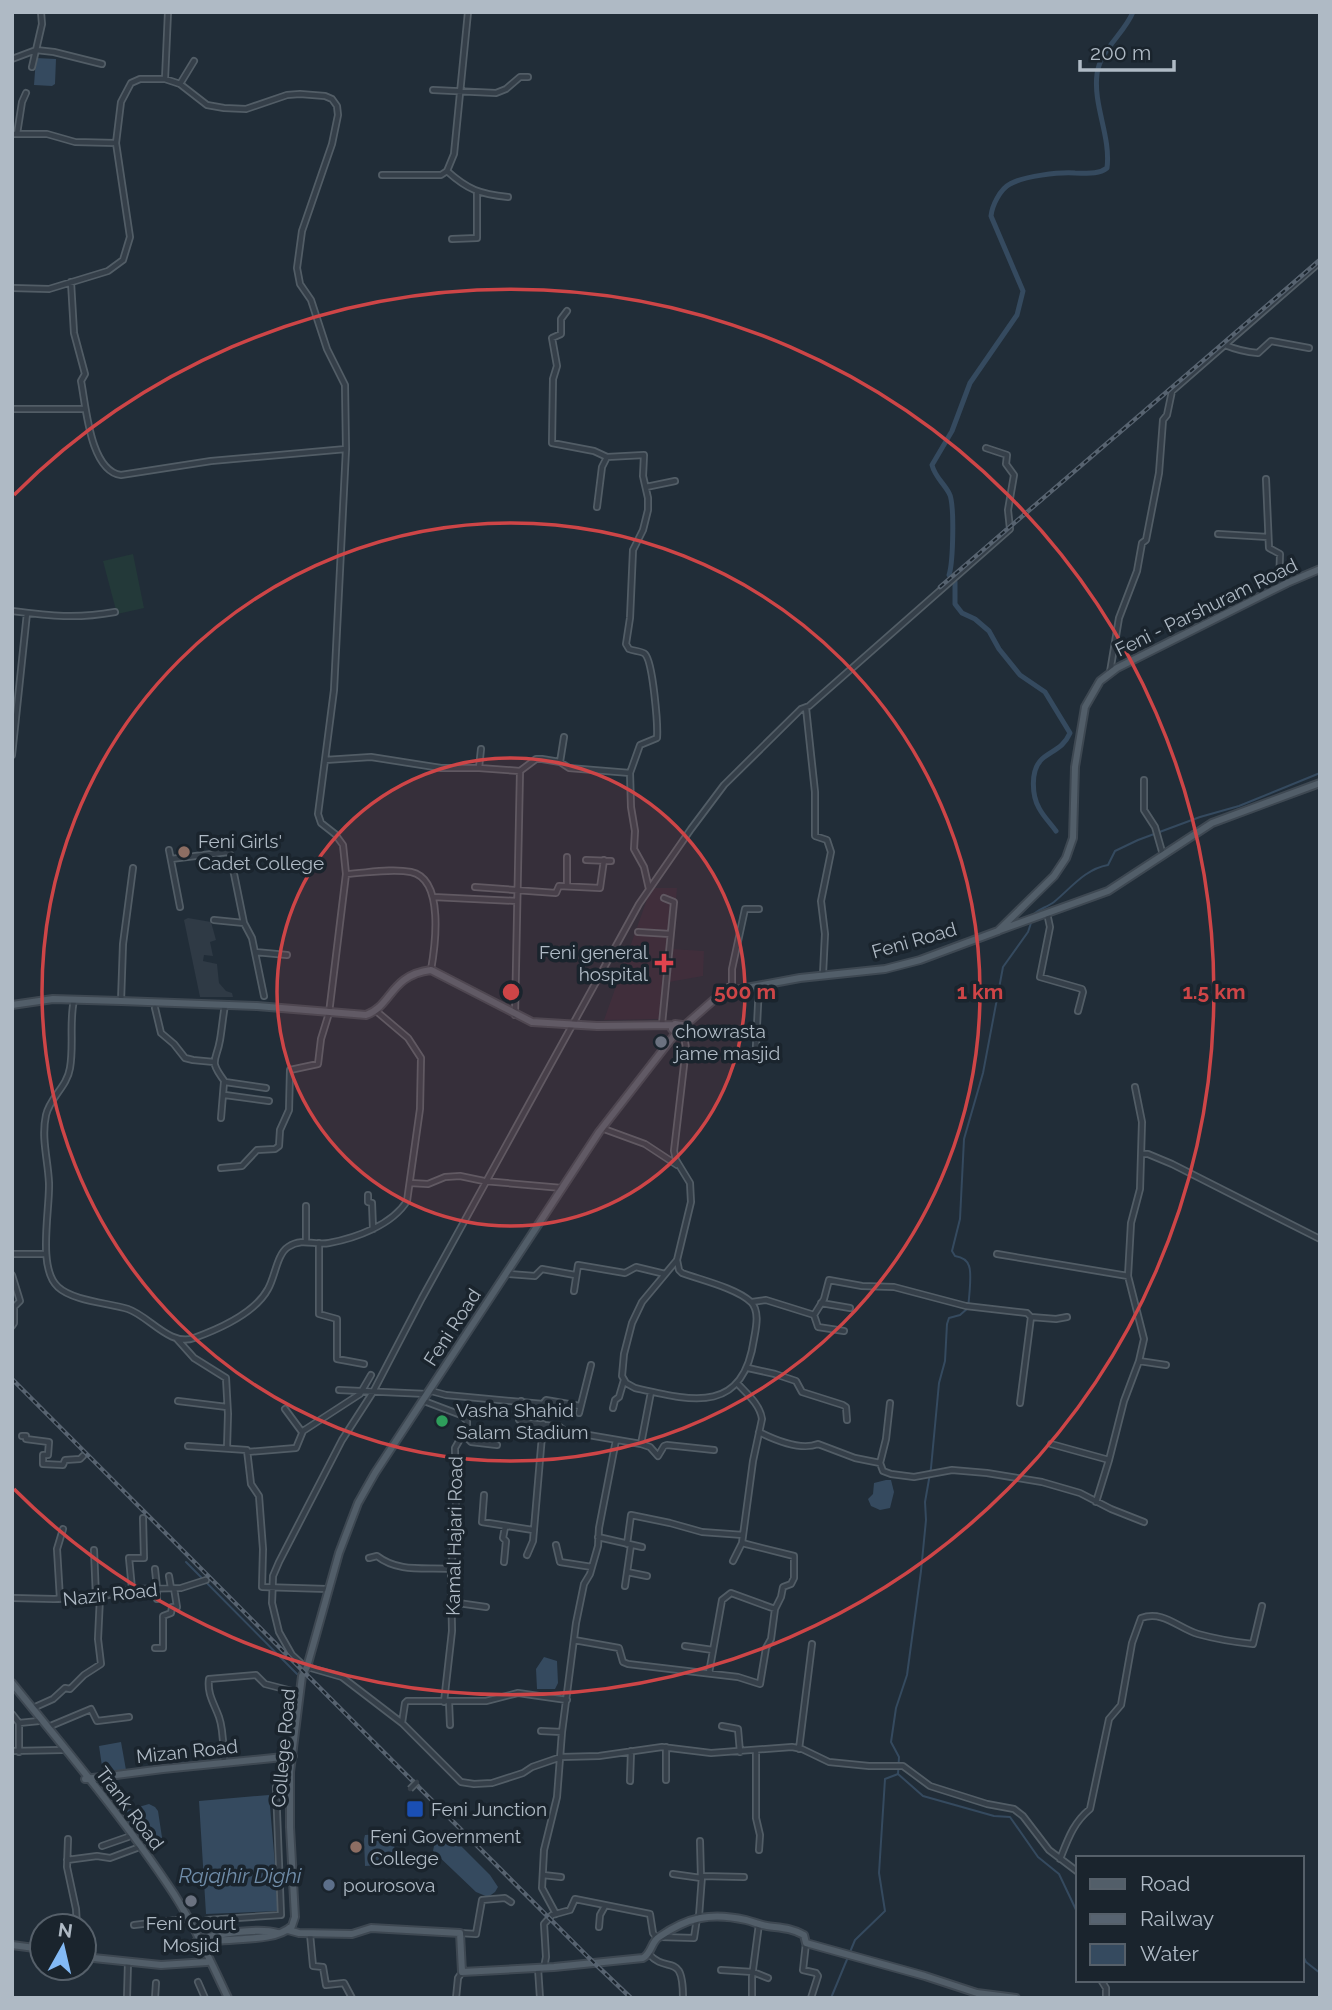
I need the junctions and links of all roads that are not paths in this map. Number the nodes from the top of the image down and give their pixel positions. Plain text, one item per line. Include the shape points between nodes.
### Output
1 (41, 12) edge
2 (168, 12) edge
3 (468, 12) edge
4 (36, 50) junction
5 (12, 59) edge
6 (194, 61) dead end
7 (102, 64) dead end
8 (32, 67) dead end
9 (528, 77) dead end
10 (165, 79) junction
11 (180, 84) junction
12 (433, 90) dead end
13 (460, 91) junction
14 (26, 93) dead end
15 (15, 134) edge
16 (116, 143) junction
17 (447, 170) junction
18 (382, 175) dead end
19 (477, 193) junction
20 (508, 197) dead end
21 (452, 239) dead end
22 (1320, 262) edge
23 (71, 282) junction
24 (12, 288) edge
25 (567, 311) dead end
26 (1225, 345) junction
27 (1309, 348) dead end
28 (12, 409) edge
29 (85, 409) junction
30 (986, 448) dead end
31 (346, 449) junction
32 (607, 457) junction
33 (1266, 479) dead end
34 (675, 481) dead end
35 (646, 487) junction
36 (597, 508) dead end
37 (1218, 534) dead end
38 (1268, 537) junction
39 (1320, 569) edge
40 (1279, 587) junction
41 (12, 611) edge
42 (27, 612) junction
43 (115, 612) dead end
44 (1110, 672) junction
45 (806, 708) junction
46 (564, 737) dead end
47 (481, 748) dead end
48 (12, 755) edge
49 (326, 760) junction
50 (560, 762) junction
51 (479, 768) junction
52 (520, 771) junction
53 (631, 774) junction
54 (1144, 780) dead end
55 (1320, 783) edge
56 (169, 850) dead end
57 (1163, 856) junction
58 (567, 858) dead end
59 (171, 859) junction
60 (586, 860) dead end
61 (604, 860) junction
62 (611, 861) dead end
63 (132, 868) dead end
64 (346, 874) junction
65 (567, 886) junction
66 (475, 887) dead end
67 (649, 889) junction
68 (517, 890) junction
69 (433, 897) junction
70 (664, 898) dead end
71 (517, 901) junction
72 (180, 907) dead end
73 (759, 909) dead end
74 (1047, 913) junction
75 (214, 920) dead end
76 (244, 923) junction
77 (998, 931) junction
78 (638, 932) dead end
79 (670, 934) junction
80 (255, 952) junction
81 (287, 956) dead end
82 (431, 971) junction
83 (823, 974) junction
84 (760, 984) junction
85 (724, 992) junction
86 (264, 996) dead end
87 (74, 1000) junction
88 (121, 1000) junction
89 (12, 1005) edge
90 (225, 1005) junction
91 (155, 1008) dead end
92 (375, 1010) junction
93 (1078, 1011) dead end
94 (329, 1013) junction
95 (515, 1015) junction
96 (662, 1024) junction
97 (571, 1025) junction
98 (680, 1029) junction
99 (756, 1046) dead end
100 (214, 1062) junction
101 (224, 1082) junction
102 (1135, 1087) dead end
103 (266, 1088) dead end
104 (225, 1095) junction
105 (269, 1101) dead end
106 (221, 1118) dead end
107 (604, 1129) junction
108 (1141, 1154) junction
109 (220, 1168) dead end
110 (680, 1168) junction
111 (487, 1181) junction
112 (410, 1183) junction
113 (562, 1188) junction
114 (368, 1195) dead end
115 (306, 1206) dead end
116 (373, 1230) junction
117 (1320, 1239) edge
118 (306, 1241) junction
119 (319, 1243) junction
120 (12, 1254) edge
121 (47, 1254) junction
122 (997, 1254) dead end
123 (677, 1260) junction
124 (509, 1274) junction
125 (665, 1274) junction
126 (12, 1275) edge
127 (575, 1275) junction
128 (1128, 1276) junction
129 (575, 1291) dead end
130 (752, 1302) junction
131 (821, 1303) junction
132 (850, 1308) dead end
133 (814, 1315) junction
134 (1031, 1317) junction
135 (1067, 1317) dead end
136 (12, 1326) edge
137 (844, 1331) dead end
138 (177, 1339) junction
139 (1139, 1361) junction
140 (364, 1364) dead end
141 (591, 1365) dead end
142 (1166, 1365) dead end
143 (748, 1368) junction
144 (371, 1375) dead end
145 (624, 1380) junction
146 (737, 1383) junction
147 (339, 1390) dead end
148 (363, 1391) junction
149 (373, 1392) junction
150 (651, 1392) junction
151 (428, 1395) junction
152 (178, 1401) dead end
153 (521, 1401) junction
154 (1020, 1402) dead end
155 (890, 1403) dead end
156 (580, 1406) junction
157 (227, 1407) junction
158 (613, 1408) dead end
159 (285, 1409) dead end
160 (579, 1413) dead end
161 (847, 1420) dead end
162 (543, 1424) junction
163 (302, 1432) junction
164 (759, 1432) junction
165 (463, 1434) junction
166 (22, 1436) dead end
167 (616, 1440) junction
168 (641, 1444) junction
169 (1051, 1444) dead end
170 (497, 1445) dead end
171 (188, 1446) dead end
172 (227, 1448) junction
173 (714, 1450) dead end
174 (247, 1452) junction
175 (83, 1456) dead end
176 (1109, 1460) junction
177 (880, 1463) junction
178 (484, 1495) dead end
179 (1096, 1502) junction
180 (144, 1518) dead end
181 (1144, 1522) dead end
182 (505, 1527) junction
183 (63, 1530) dead end
184 (533, 1531) junction
185 (743, 1535) junction
186 (598, 1537) junction
187 (742, 1543) junction
188 (629, 1544) junction
189 (556, 1545) dead end
190 (642, 1547) dead end
191 (94, 1550) dead end
192 (527, 1555) dead end
193 (369, 1558) dead end
194 (733, 1561) dead end
195 (504, 1562) dead end
196 (592, 1567) junction
197 (155, 1569) dead end
198 (452, 1569) junction
199 (627, 1573) junction
200 (169, 1576) dead end
201 (647, 1576) dead end
202 (206, 1580) dead end
203 (625, 1586) dead end
204 (157, 1588) junction
205 (174, 1588) junction
206 (272, 1588) junction
207 (132, 1589) junction
208 (327, 1589) junction
209 (98, 1597) junction
210 (12, 1598) edge
211 (60, 1599) junction
212 (157, 1600) dead end
213 (452, 1602) junction
214 (1262, 1606) dead end
215 (486, 1607) dead end
216 (775, 1609) junction
217 (574, 1640) junction
218 (812, 1644) dead end
219 (685, 1646) dead end
220 (155, 1648) dead end
221 (713, 1650) junction
222 (309, 1667) junction
223 (709, 1673) junction
224 (12, 1685) edge
225 (300, 1693) junction
226 (567, 1700) junction
227 (447, 1702) junction
228 (33, 1708) junction
229 (12, 1714) edge
230 (129, 1717) dead end
231 (39, 1721) junction
232 (19, 1723) junction
233 (402, 1723) junction
234 (450, 1725) dead end
235 (722, 1726) dead end
236 (48, 1727) junction
237 (541, 1731) dead end
238 (562, 1732) junction
239 (15, 1736) edge
240 (666, 1747) junction
241 (799, 1749) junction
242 (62, 1750) junction
243 (757, 1750) junction
244 (12, 1751) edge
245 (631, 1751) junction
246 (19, 1752) junction
247 (740, 1752) junction
248 (293, 1756) junction
249 (561, 1757) junction
250 (224, 1763) junction
251 (85, 1779) junction
252 (666, 1780) dead end
253 (630, 1781) dead end
254 (417, 1782) dead end
255 (276, 1787) dead end
256 (410, 1789) dead end
257 (128, 1837) junction
258 (68, 1839) dead end
259 (700, 1841) dead end
260 (102, 1846) dead end
261 (137, 1848) junction
262 (759, 1850) dead end
263 (1060, 1859) junction
264 (67, 1860) junction
265 (1076, 1871) edge
266 (673, 1874) dead end
267 (543, 1875) junction
268 (561, 1877) dead end
269 (744, 1877) dead end
270 (701, 1878) junction
271 (511, 1902) dead end
272 (605, 1906) junction
273 (75, 1912) edge
274 (556, 1914) junction
275 (699, 1916) junction
276 (185, 1919) junction
277 (759, 1924) junction
278 (134, 1925) dead end
279 (599, 1927) dead end
280 (194, 1928) junction
281 (288, 1930) junction
282 (310, 1933) junction
283 (460, 1933) junction
284 (658, 1937) junction
285 (199, 1941) junction
286 (806, 1944) junction
287 (649, 1954) junction
288 (98, 1955) edge
289 (98, 1956) edge
290 (206, 1961) junction
291 (128, 1962) junction
292 (541, 1968) junction
293 (721, 1970) dead end
294 (462, 1972) junction
295 (753, 1972) junction
296 (768, 1978) dead end
297 (198, 1982) dead end
298 (156, 1983) dead end
299 (127, 1998) edge
300 (155, 1998) edge
301 (205, 1998) edge
302 (227, 1998) edge
303 (352, 1998) edge
304 (456, 1998) edge
305 (540, 1998) edge
306 (683, 1998) edge
307 (752, 1998) edge
308 (811, 1998) edge
309 (1016, 1998) edge

1 - 4 street
2 - 10 street
3 - 13 street
4 - 5 street
4 - 7 street
4 - 8 street
6 - 11 street
9 - 13 street via 520,77 496,93
10 - 11 street
10 - 16 street via 131,83 119,115
11 - 31 street via 207,105 225,108 246,109 300,94 325,96 337,106 332,144 302,231 297,268 327,349 345,383
12 - 13 street
13 - 17 street via 454,155
14 - 15 street
15 - 16 street
16 - 23 street via 128,249 117,266
17 - 18 street via 441,176
17 - 19 street
19 - 20 street
19 - 21 street via 477,238
22 - 26 street
23 - 24 street via 49,289
23 - 29 street via 74,332 85,376 81,381
25 - 32 street via 561,319 561,334 552,338 556,363 553,443
26 - 27 street via 1242,353 1258,353 1271,341
26 - 44 street via 1171,394 1146,540 1119,618
28 - 29 street
29 - 31 street via 103,463 117,475
30 - 45 street via 1007,455 1006,464 1014,475 1007,510 1010,529
31 - 49 street
32 - 35 street via 644,455
32 - 36 street
33 - 38 street
34 - 35 street
35 - 53 street via 648,510 633,550 626,644 647,657 657,737 640,745
37 - 38 street
38 - 40 street via 1269,548 1280,554
39 - 40 main road, Feni - Parshuram Road
40 - 44 main road, Feni - Parshuram Road
41 - 42 street
42 - 43 street via 76,618
42 - 48 street
44 - 77 main road, Feni - Parshuram Road via 1085,707 1074,767 1073,838 1066,858 1054,877
45 - 67 street via 724,785
45 - 83 street via 815,836 827,840 831,852 821,892
46 - 50 street
47 - 51 street
49 - 51 street via 371,757 441,768
49 - 64 street via 318,819 341,841
50 - 52 street via 539,759
50 - 53 street via 569,768
51 - 52 street
52 - 68 street
53 - 67 street via 634,849
54 - 57 street via 1144,810
55 - 57 main road via 1212,823
56 - 59 street
57 - 74 main road via 1108,891
58 - 65 street
59 - 72 street
59 - 76 street via 228,852
60 - 61 street
61 - 62 street
61 - 65 street via 601,887
63 - 88 street
64 - 69 street via 412,872 424,879
64 - 94 street
65 - 68 street via 559,886 556,893
66 - 68 street
67 - 97 street
68 - 71 street
69 - 71 street
69 - 82 street via 436,929
70 - 79 street via 674,902
71 - 95 street
73 - 85 street via 745,909 731,986
74 - 77 main road
74 - 93 street via 1050,927 1040,977 1082,989
75 - 76 street
76 - 80 street
77 - 83 main road, Feni Road via 886,967
77 - 84 main road via 885,969
78 - 79 street
79 - 96 street
80 - 81 street
80 - 86 street
82 - 92 main road via 403,980
82 - 95 main road
83 - 85 main road, Feni Road
84 - 98 main road via 723,994
84 - 99 street
85 - 98 main road, Feni Road
87 - 88 main road
87 - 89 main road
87 - 121 street via 70,1069 49,1105 44,1128 49,1180
88 - 90 main road
90 - 94 main road
90 - 100 street
91 - 100 street via 161,1033 181,1054
92 - 94 main road via 366,1015
92 - 112 street via 408,1038 421,1058
94 - 109 street via 318,1064 290,1070 289,1110 280,1130 280,1145 257,1150 242,1166
95 - 97 main road via 532,1022
96 - 97 main road
96 - 98 main road
97 - 111 street
98 - 107 main road
98 - 110 street via 686,1048 674,1151
98 - 113 main road, Feni Road via 612,1112
100 - 101 street
101 - 103 street
101 - 104 street
102 - 108 street via 1142,1122
104 - 105 street
104 - 106 street
107 - 110 street via 645,1144
107 - 124 main road
108 - 117 street via 1172,1164
108 - 128 street
110 - 123 street via 690,1183 691,1202
111 - 112 street via 460,1176
111 - 113 street
111 - 149 street
112 - 116 street via 402,1208
113 - 151 main road, Feni Road
114 - 116 street
115 - 118 street
116 - 119 street
118 - 119 street
118 - 138 street via 284,1250 268,1290 253,1307 192,1339
119 - 140 street via 318,1312 337,1319 337,1359
120 - 121 street
121 - 138 street via 56,1286 130,1310
122 - 128 street
123 - 125 street
123 - 130 street via 682,1273
124 - 127 street via 533,1277 542,1269
124 - 151 main road
125 - 127 street via 636,1267 625,1273 578,1265
125 - 145 street via 632,1323 622,1367
126 - 136 street via 20,1301 14,1307
127 - 129 street
128 - 139 street via 1144,1339
130 - 133 street via 766,1300
130 - 143 street via 757,1321
131 - 132 street
131 - 133 street
131 - 134 street via 831,1280 894,1287
133 - 137 street via 818,1327
134 - 135 street
134 - 154 street
138 - 157 street via 194,1358 225,1377
139 - 142 street
139 - 176 street
141 - 156 street
143 - 146 street
143 - 161 street via 796,1381 802,1392 843,1405
144 - 148 street
145 - 150 street
145 - 158 street
146 - 150 street via 699,1400
146 - 164 street via 761,1412
147 - 148 street
148 - 149 street
148 - 163 street
149 - 151 street
149 - 206 street via 316,1486 279,1562
150 - 168 street
151 - 153 street
151 - 165 street, Kamal Hajari Road via 465,1418
151 - 208 main road, Feni Road via 358,1503
151 - 222 main road via 358,1511
152 - 157 street
153 - 156 street
153 - 162 street via 520,1422
155 - 177 street
156 - 160 street
157 - 172 street
159 - 163 street
162 - 167 street
162 - 184 street
163 - 174 street via 296,1448
164 - 177 street via 786,1444 818,1444
164 - 185 street
165 - 170 street via 471,1442
165 - 198 street, Kamal Hajari Road via 455,1448
166 - 175 street via 49,1442 43,1464 63,1465 65,1460
167 - 168 street
167 - 186 street
168 - 173 street via 658,1457 667,1445
169 - 176 street
171 - 172 street
172 - 174 street
174 - 206 street via 251,1484 259,1496 261,1583
176 - 179 street
177 - 179 street via 883,1471 891,1474 923,1476 952,1470 1042,1482
178 - 182 street via 482,1522
179 - 181 street
180 - 207 street via 144,1558 129,1558
182 - 184 street
182 - 195 street
183 - 211 street via 57,1549
184 - 192 street
185 - 187 street
185 - 188 street via 702,1532 631,1515
186 - 188 street
186 - 196 street
187 - 194 street
187 - 216 street via 794,1556 794,1578 783,1587
188 - 190 street
188 - 199 street
189 - 196 street via 560,1562
191 - 209 street
193 - 198 street via 377,1556 389,1566
196 - 217 street via 584,1584
197 - 204 street
198 - 213 street, Kamal Hajari Road
199 - 201 street
199 - 203 street
200 - 205 street
202 - 205 street, Nazir Road
204 - 205 street, Nazir Road
204 - 207 street, Nazir Road
204 - 212 street
205 - 220 street via 177,1606 163,1616 163,1648
206 - 208 street
206 - 222 street via 279,1632 292,1655
207 - 209 street, Nazir Road
208 - 222 main road, Feni Road
209 - 211 street, Nazir Road
209 - 228 street via 101,1664 70,1689
210 - 211 street, Nazir Road
213 - 215 street
213 - 227 street, Kamal Hajari Road
214 - 263 street via 1253,1644 1194,1633 1166,1618 1141,1618 1121,1705 1109,1719 1090,1809 1070,1832
216 - 221 street via 731,1593 722,1600
216 - 223 street via 760,1684
217 - 223 street via 619,1648 628,1664
217 - 226 street
218 - 241 street
219 - 221 street
221 - 223 street
222 - 225 main road, College Road
222 - 233 street via 342,1677
222 - 248 main road, College Road
224 - 228 main road, Trank Road
224 - 231 main road, Trank Road
225 - 248 main road, College Road
225 - 250 street via 265,1684 256,1675 209,1679 209,1697 222,1728
226 - 227 street via 518,1693 486,1701
226 - 238 street
227 - 233 street via 405,1702
227 - 234 street, Kamal Hajari Road
228 - 236 main road, Trank Road
229 - 232 street
230 - 236 street via 97,1721 91,1709
231 - 232 street
231 - 242 main road, Trank Road
232 - 239 street
233 - 249 street via 467,1784 492,1783
235 - 247 street via 738,1729
236 - 251 main road, Trank Road
237 - 238 street
238 - 249 street
239 - 246 street
240 - 245 street
240 - 247 street
240 - 252 street
241 - 243 street
241 - 263 street via 829,1762 903,1766 930,1787 1014,1809
242 - 246 street
242 - 251 main road, Trank Road
243 - 247 street
243 - 262 street
244 - 246 street
245 - 249 street
245 - 253 street
248 - 250 main road, Mizan Road
248 - 281 main road, College Road via 295,1917
249 - 267 street
250 - 251 main road, Mizan Road
251 - 257 main road, Trank Road
251 - 280 main road, Trank Road via 148,1857
254 - 256 street, bridge
255 - 280 street via 281,1915 207,1920
257 - 260 street
257 - 261 main road, Trank Road
258 - 264 street
259 - 270 street
261 - 264 street via 110,1857
261 - 276 main road, Trank Road
263 - 265 street
264 - 273 street
266 - 270 street
267 - 268 street
267 - 274 street via 542,1888
269 - 270 street
270 - 275 street
271 - 283 street via 505,1898 482,1900 476,1934
272 - 274 street via 575,1899 570,1910
272 - 279 street
272 - 284 street via 650,1914
274 - 292 street via 544,1924 546,1957
275 - 277 main road
275 - 284 main road
275 - 284 street via 694,1938
276 - 278 street
276 - 285 main road, Trank Road
277 - 286 main road via 797,1931
277 - 295 street
280 - 285 main road, Trank Road
281 - 282 main road
281 - 285 main road
282 - 283 main road via 352,1934 371,1928
282 - 303 street via 313,1966 323,1966 326,1985 344,1983
283 - 294 main road
284 - 287 main road
285 - 290 main road, Trank Road
285 - 302 main road, Trank Road
286 - 308 street via 803,1970 818,1976
286 - 309 main road via 977,1993
287 - 292 main road
287 - 306 street via 680,1971
288 - 290 main road
289 - 291 main road
290 - 291 main road
290 - 302 main road, Trank Road
291 - 299 street
292 - 294 main road
292 - 305 street
293 - 295 street
294 - 304 street
295 - 296 street
295 - 307 street
297 - 301 street
298 - 300 street

